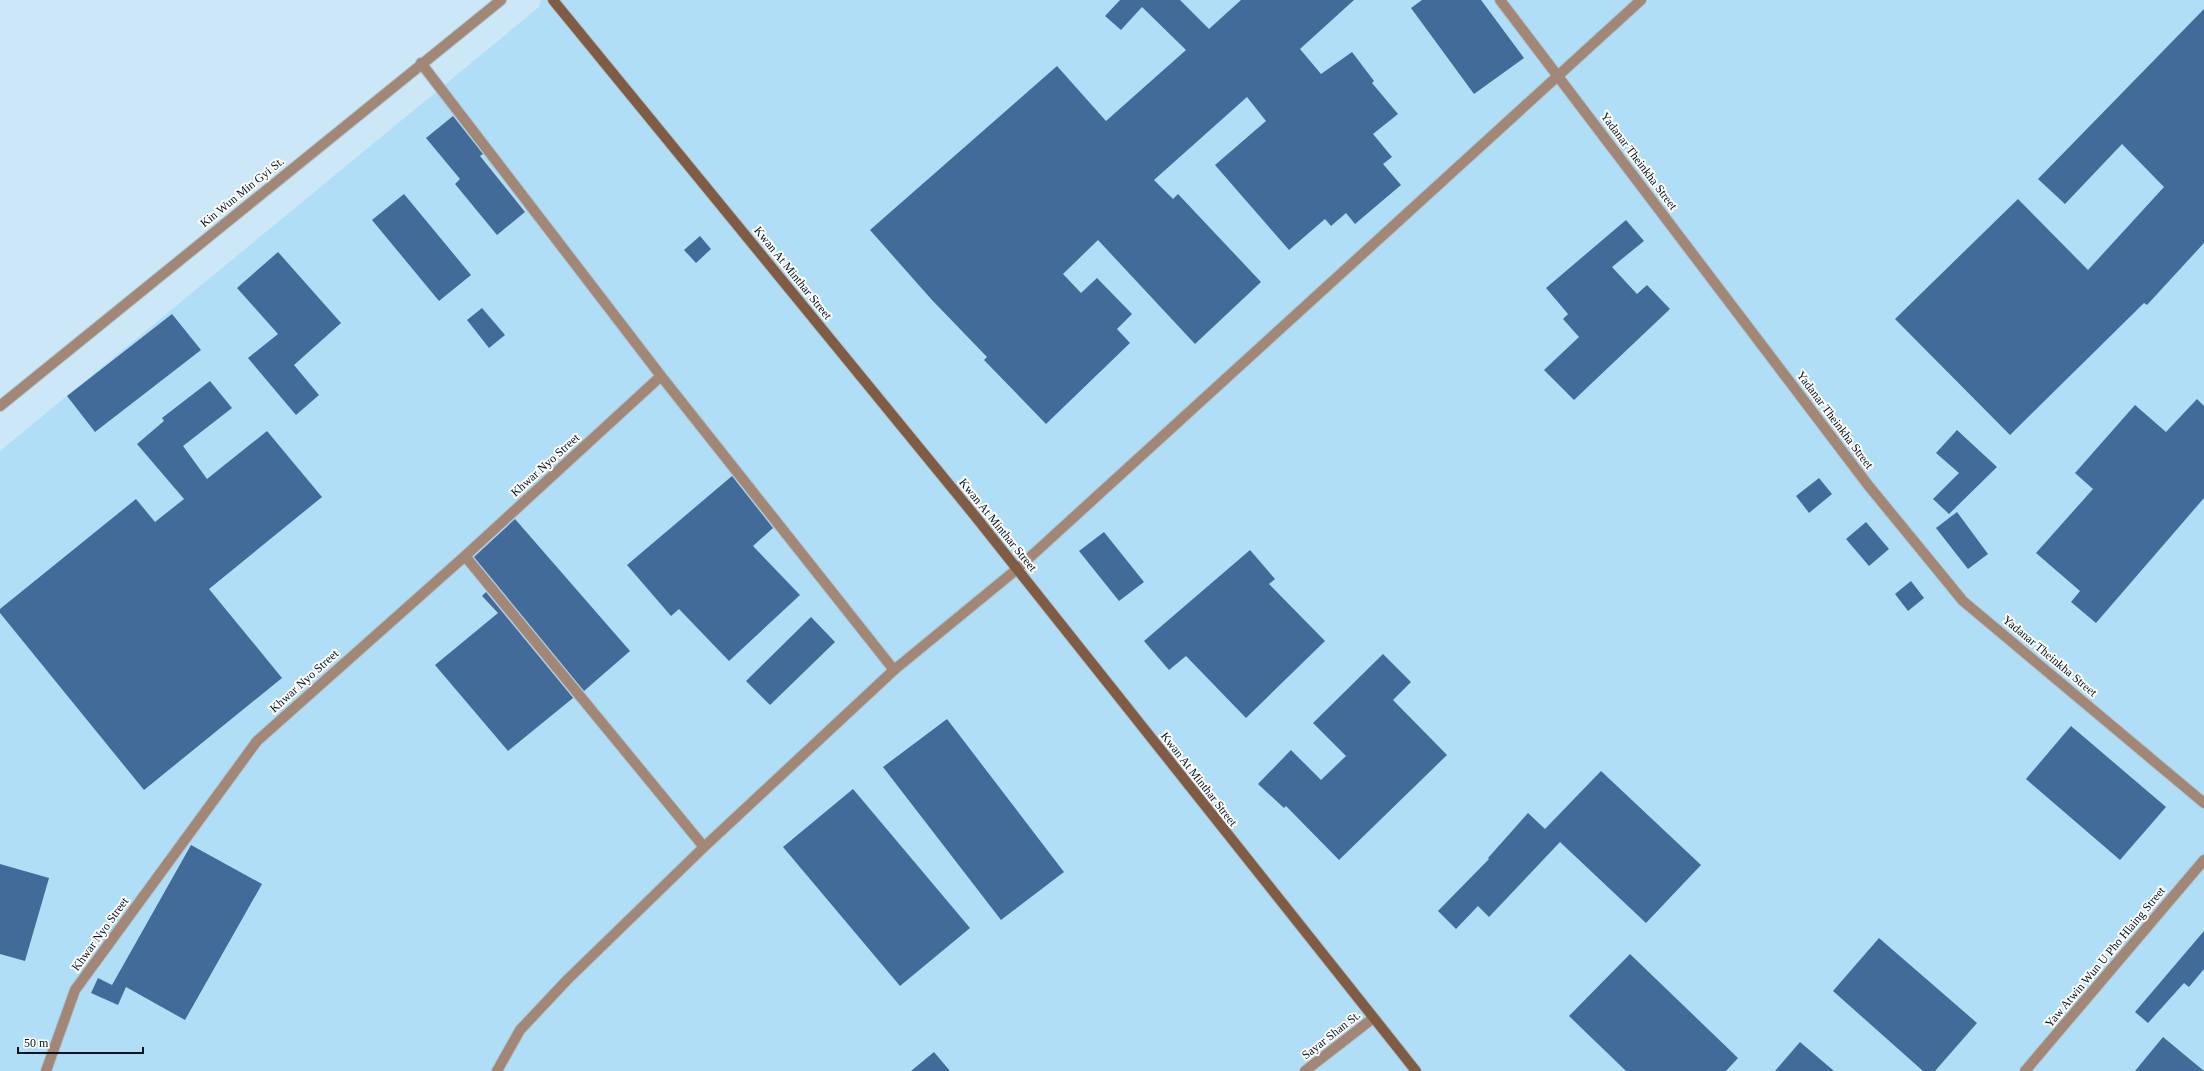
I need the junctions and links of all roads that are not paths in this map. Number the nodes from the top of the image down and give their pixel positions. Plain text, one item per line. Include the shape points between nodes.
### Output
1 (501, 0) edge
2 (552, 0) edge
3 (1500, 0) edge
4 (1641, 0) edge
5 (421, 63) junction
6 (1558, 76) junction
7 (661, 376) junction
8 (0, 406) edge
9 (465, 556) junction
10 (1017, 569) junction
11 (894, 670) junction
12 (2204, 803) edge
13 (704, 847) junction
14 (2204, 860) edge
15 (1372, 1019) junction
16 (46, 1071) edge
17 (497, 1071) edge
18 (1305, 1071) edge
19 (1416, 1071) edge
20 (2025, 1071) edge

1 - 5 street, Kin Wun Min Gyi St.
2 - 10 street, Kwan At Minthar Street
3 - 6 street, Yadanar Theinkha Street
4 - 6 street
5 - 7 street
5 - 8 street, Kin Wun Min Gyi St.
6 - 10 street
6 - 12 street, Yadanar Theinkha Street via 1868,485 1963,601
7 - 9 street, Khwar Nyo Street
7 - 11 street
9 - 13 street
9 - 16 street, Khwar Nyo Street via 257,741 75,990
10 - 11 street
10 - 15 street, Kwan At Minthar Street
11 - 13 street
13 - 17 street via 567,980 520,1030
14 - 20 street, Yaw Atwin Wun U Pho Hlaing Street
15 - 18 street, Sayar Shan St.
15 - 19 street, Kwan At Minthar Street

